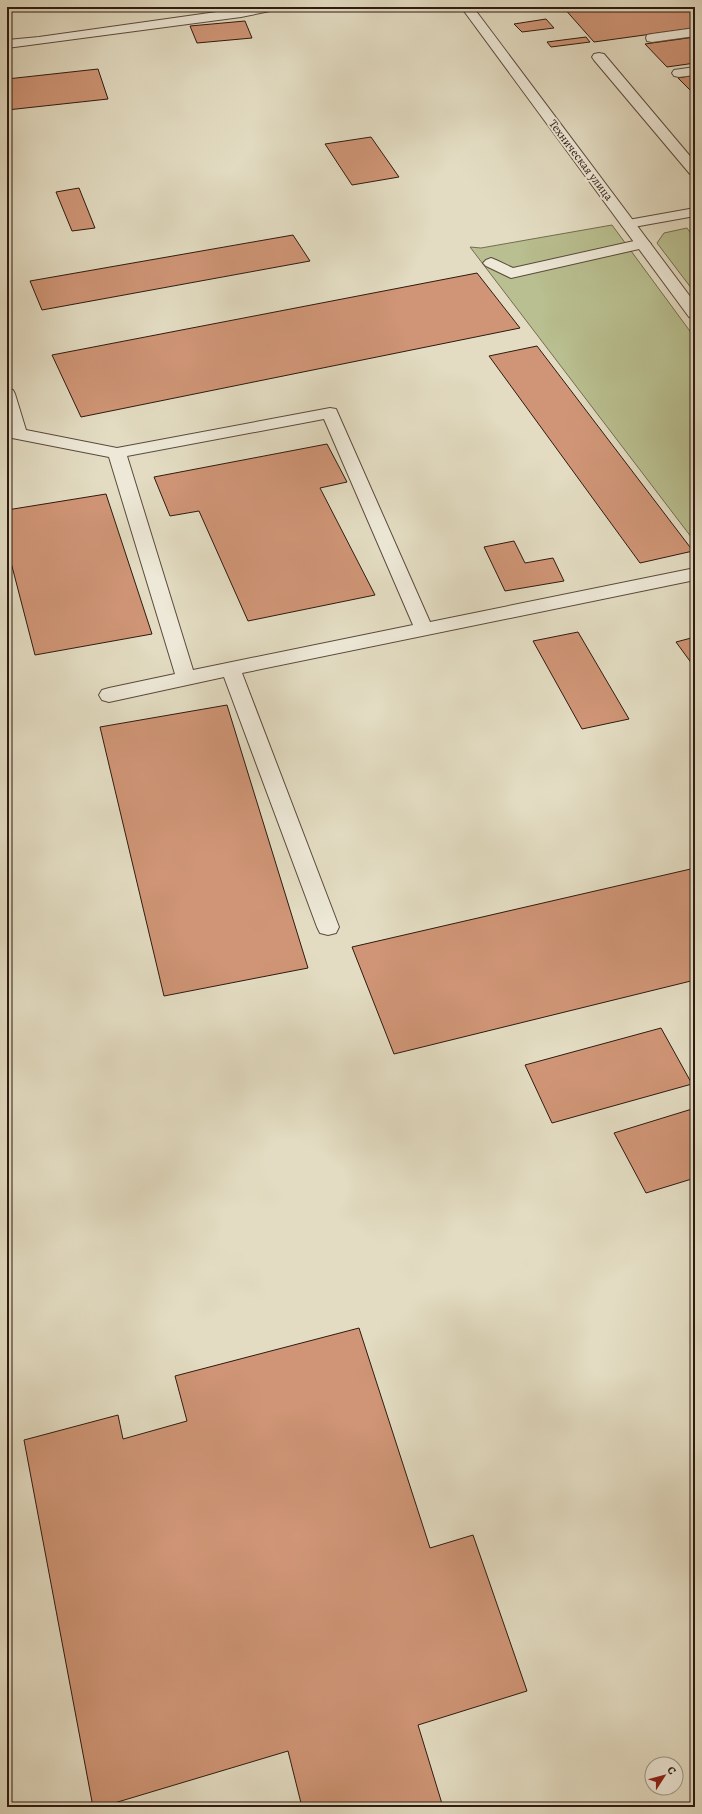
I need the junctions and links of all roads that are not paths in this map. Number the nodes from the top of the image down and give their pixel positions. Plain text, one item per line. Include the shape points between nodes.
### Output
1 (271, 7) edge
2 (467, 7) edge
3 (695, 32) edge
4 (652, 38) dead end
5 (7, 44) edge
6 (599, 57) dead end
7 (695, 71) edge
8 (679, 73) dead end
9 (695, 171) edge
10 (695, 212) edge
11 (628, 224) junction
12 (643, 244) junction
13 (491, 263) dead end
14 (695, 314) edge
15 (7, 394) edge
16 (117, 453) junction
17 (695, 574) edge
18 (424, 629) junction
19 (231, 669) junction
20 (186, 678) junction
21 (109, 695) dead end
22 (328, 928) dead end

1 - 5 street
2 - 11 street, Техническая улица
3 - 4 street
6 - 9 street
7 - 8 street
10 - 11 street
11 - 12 street, Техническая улица
12 - 13 street via 511,273
12 - 14 street, Техническая улица
15 - 16 street via 18,434
16 - 18 street via 330,413
16 - 20 street
17 - 18 street
18 - 19 street
19 - 20 street
19 - 22 street
20 - 21 street

